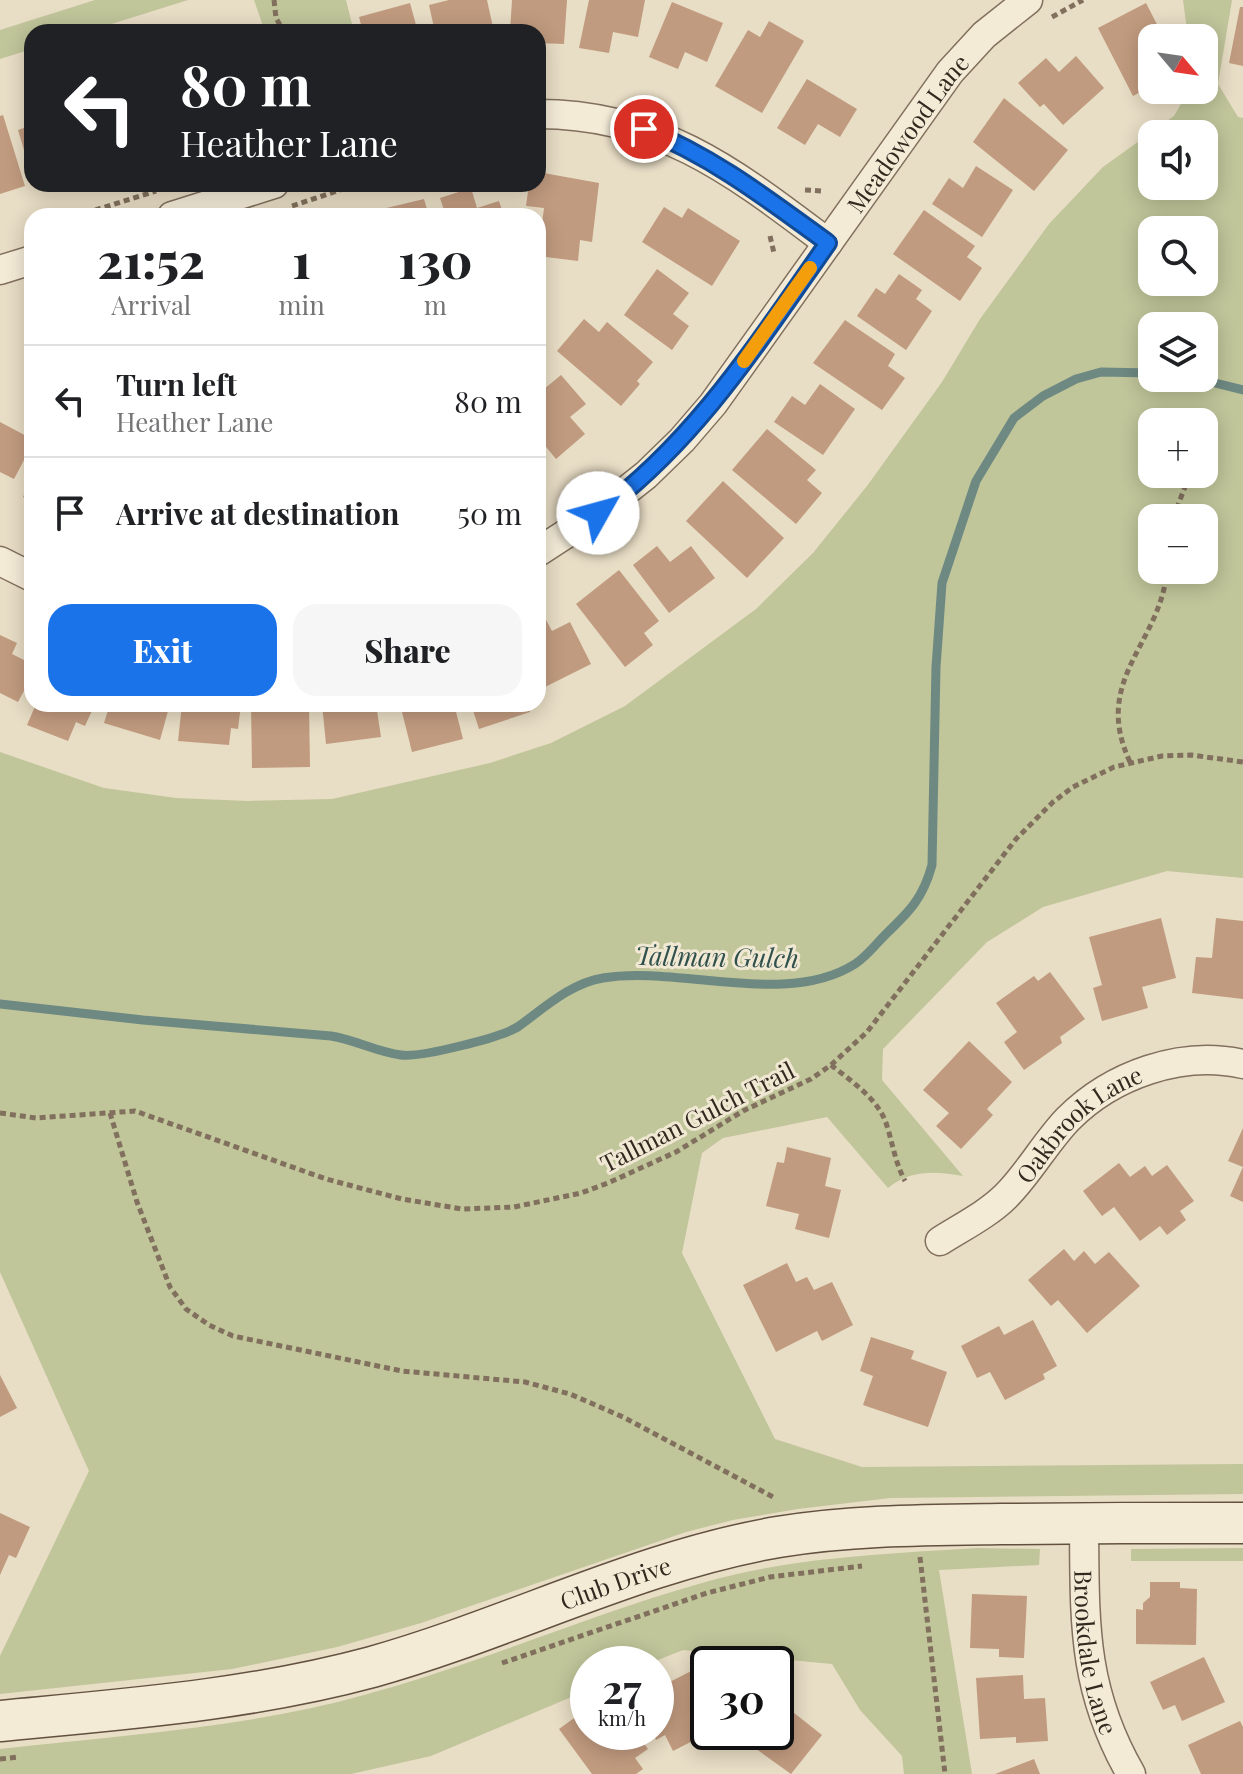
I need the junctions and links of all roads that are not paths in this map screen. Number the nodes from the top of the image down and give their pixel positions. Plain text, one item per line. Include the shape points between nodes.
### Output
1 (1036, 11) edge
2 (546, 114) edge
3 (282, 195) edge
4 (214, 208) edge
5 (828, 243) junction
6 (24, 262) edge
7 (0, 270) edge
8 (546, 547) edge
9 (0, 561) edge
10 (24, 573) edge
11 (1243, 1064) edge
12 (940, 1241) dead end
13 (1084, 1523) junction
14 (1243, 1523) edge
15 (0, 1721) edge
16 (1131, 1774) edge

1 - 5 street, Meadowood Lane via 984,35 950,72
2 - 5 street via 624,124 678,143 749,185
3 - 4 street
5 - 8 street, Meadowood Lane via 682,440 612,502
6 - 7 street
9 - 10 street
11 - 12 street, Oakbrook Lane via 1177,1063 1105,1090 1068,1119 1004,1199
13 - 14 street, Club Drive
13 - 15 street, Club Drive via 916,1525 777,1538 650,1571 341,1675 196,1702
13 - 16 street, Brookdale Lane via 1088,1657 1101,1709

